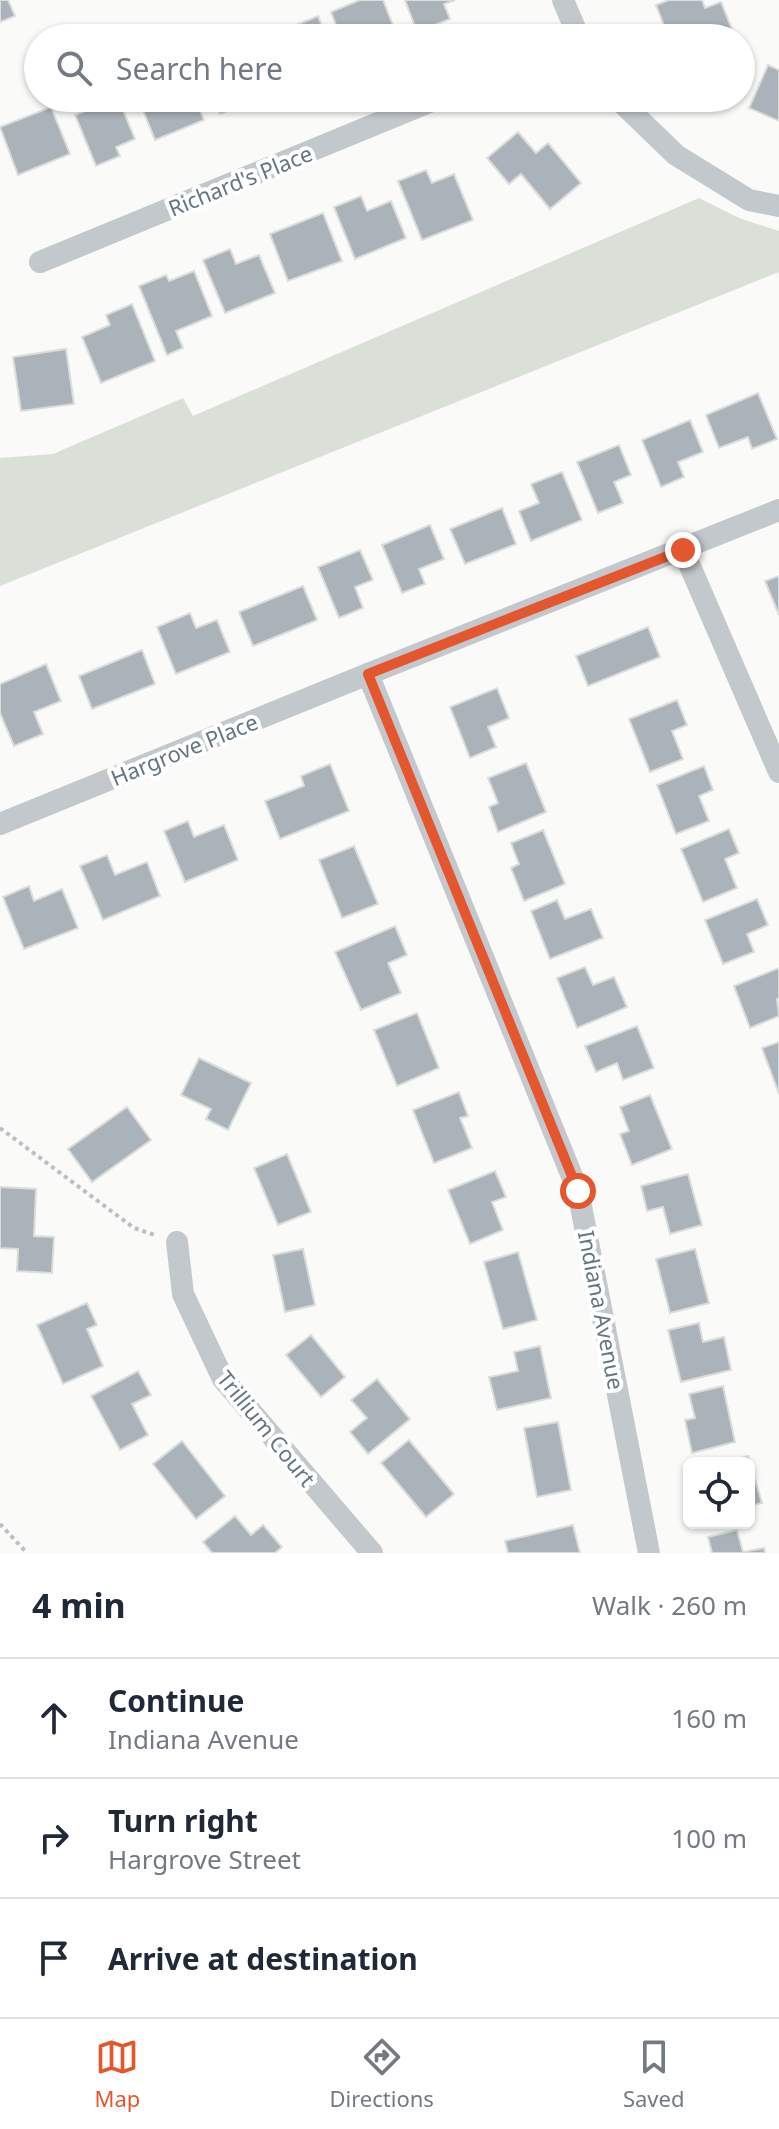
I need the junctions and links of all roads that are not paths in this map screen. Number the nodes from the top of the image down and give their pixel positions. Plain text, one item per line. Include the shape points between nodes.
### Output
1 (563, 0) edge
2 (573, 24) edge
3 (405, 112) edge
4 (631, 112) edge
5 (779, 206) edge
6 (40, 262) dead end
7 (779, 510) edge
8 (683, 550) junction
9 (368, 674) junction
10 (779, 772) edge
11 (0, 824) edge
12 (177, 1242) road end
13 (372, 1553) edge
14 (649, 1553) edge

1 - 2 street
3 - 6 street, Richard's Place
4 - 5 street via 676,155 749,200
7 - 8 street, Hargrove Place
8 - 9 street, Hargrove Place
8 - 10 street
9 - 11 street, Hargrove Place
9 - 14 street, Indiana Avenue via 578,1191
12 - 13 street, Trillium Court via 183,1294 223,1379

